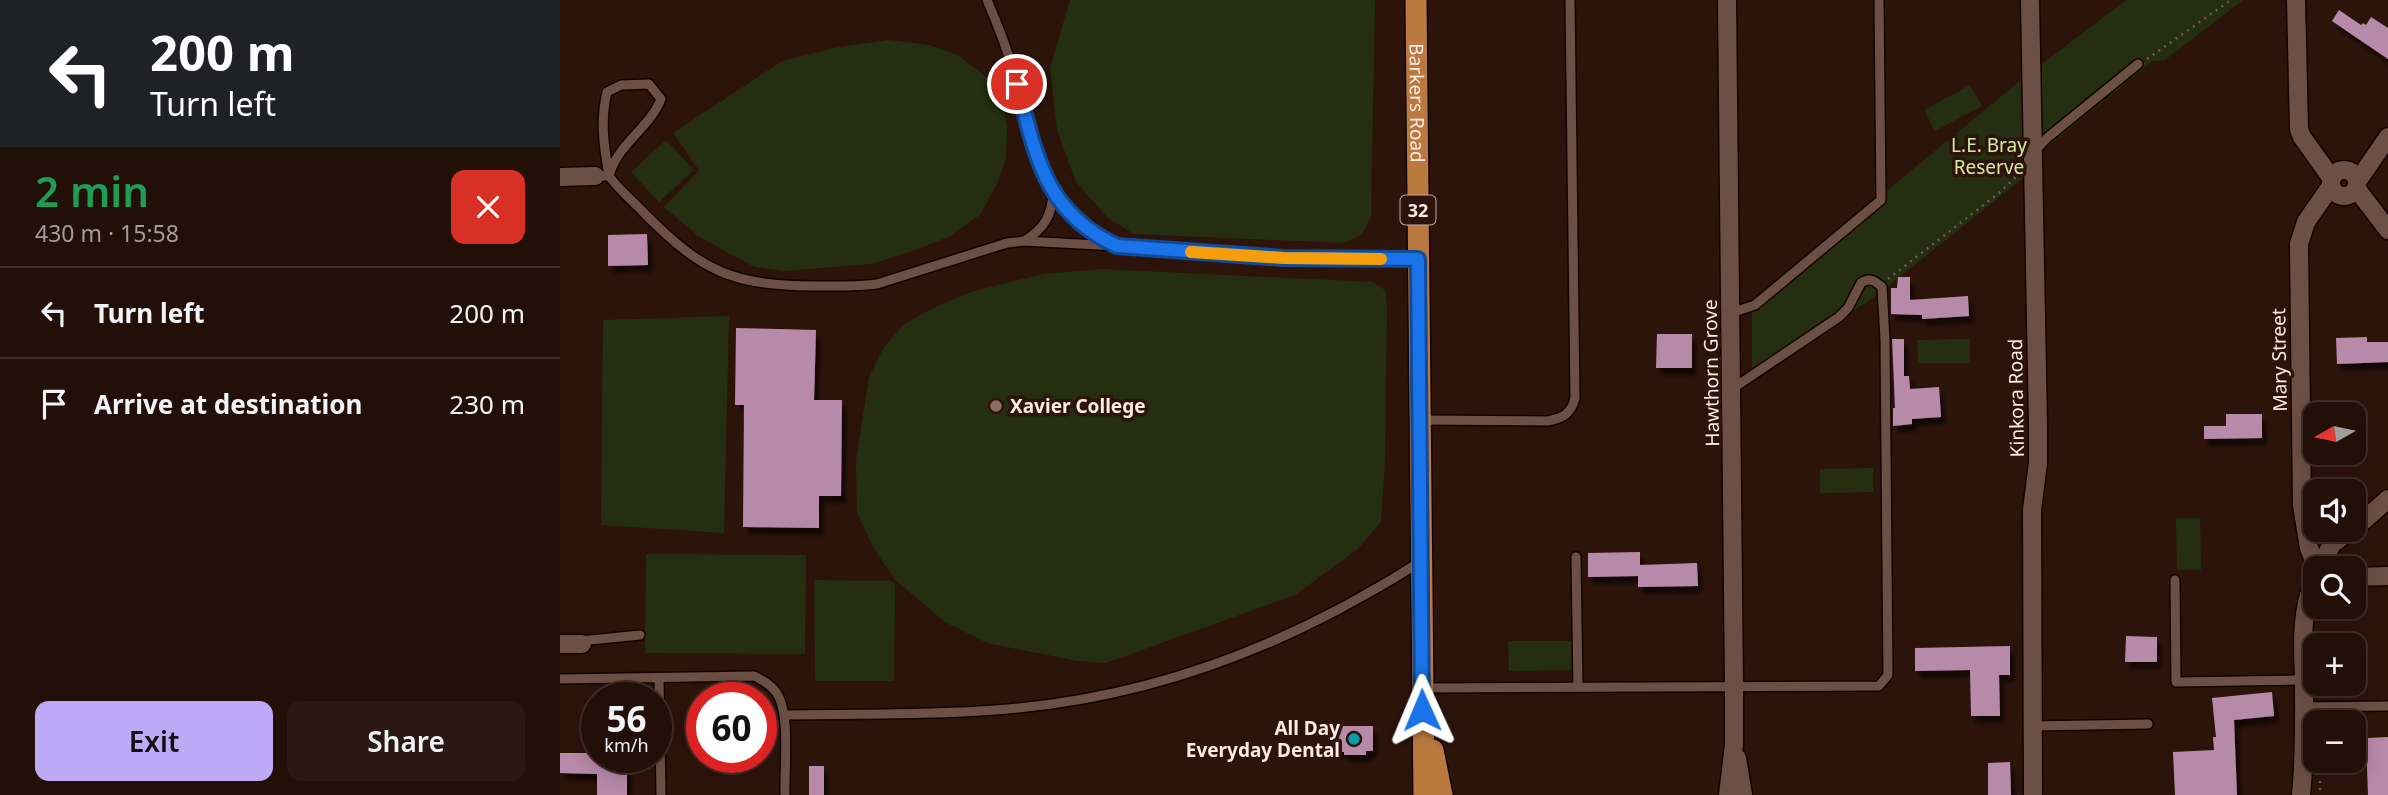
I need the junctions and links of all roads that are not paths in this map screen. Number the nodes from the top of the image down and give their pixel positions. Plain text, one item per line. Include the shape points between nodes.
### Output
1 (987, 0) edge
2 (1416, 0) edge
3 (1570, 0) edge
4 (1727, 0) edge
5 (1879, 0) edge
6 (2030, 0) edge
7 (2296, 0) edge
8 (2138, 64) road end
9 (2387, 138) edge
10 (2033, 153) junction
11 (602, 176) junction
12 (560, 177) edge
13 (2344, 183) junction
14 (1054, 192) junction
15 (2388, 230) edge
16 (1024, 241) junction
17 (1117, 246) junction
18 (1418, 259) junction
19 (1731, 313) junction
20 (1732, 389) junction
21 (1420, 419) junction
22 (2388, 499) edge
23 (2366, 518) edge
24 (2346, 542) edge
25 (2335, 556) edge
26 (1576, 557) dead end
27 (2303, 559) edge
28 (1421, 561) junction
29 (2388, 576) edge
30 (2366, 577) edge
31 (2175, 580) dead end
32 (2303, 588) edge
33 (2303, 633) edge
34 (640, 635) dead end
35 (560, 644) edge
36 (582, 645) joint
37 (659, 678) junction
38 (560, 679) edge
39 (2303, 680) edge
40 (1578, 687) junction
41 (1734, 687) junction
42 (1421, 688) junction
43 (2304, 696) edge
44 (2388, 706) edge
45 (2304, 707) joint
46 (1422, 710) junction
47 (784, 715) junction
48 (2148, 724) dead end
49 (2032, 726) junction
50 (1734, 745) junction
51 (2303, 772) edge
52 (2306, 773) edge
53 (662, 795) edge
54 (785, 795) edge
55 (1424, 795) edge
56 (1441, 795) edge
57 (1728, 795) edge
58 (1744, 795) edge
59 (2032, 795) edge
60 (2301, 795) edge
61 (2310, 795) edge

1 - 14 lane via 1038,159
2 - 18 main road, Barkers Road / 32
3 - 21 lane via 1573,406 1564,417 1548,421
4 - 19 street, Hawthorn Grove
5 - 19 lane via 1881,200 1755,305
6 - 10 street, Kinkora Road
7 - 13 street via 2302,137
8 - 10 lane
9 - 13 street, Mary Street
10 - 49 street, Kinkora Road via 2038,463 2032,510
11 - 11 lane via 657,111 661,99 649,83 621,85 607,92
11 - 12 street
11 - 16 lane via 699,261 734,277 765,284 877,284 994,246
13 - 15 street
13 - 27 street, Mary Street via 2310,217 2299,244 2302,505 2297,545
14 - 16 lane via 1046,223
14 - 17 lane via 1077,223
16 - 17 lane
17 - 18 lane via 1284,258
18 - 21 main road, Barkers Road / 32
19 - 20 street, Hawthorn Grove
20 - 41 street, Hawthorn Grove
20 - 41 lane via 1839,317 1861,283 1869,279 1880,285 1885,340 1888,675 1879,686
21 - 28 main road, Barkers Road / 32
22 - 23 street
24 - 25 street
26 - 40 lane
28 - 42 main road, Barkers Road / 32
28 - 47 lane via 1279,639 1219,663 1116,692 998,710
29 - 30 street
31 - 39 lane via 2176,682
32 - 33 street, Mary Street via 2298,595
34 - 36 lane via 589,639 580,641
35 - 36 street
37 - 38 lane
37 - 47 lane via 754,676 777,693
37 - 53 lane
40 - 41 lane
40 - 42 lane
41 - 50 street, Hawthorn Grove
42 - 46 main road, Barkers Road / 32
43 - 45 street, Mary Street
44 - 45 lane
46 - 55 main road, Barkers Road / 32
46 - 56 main road
47 - 54 lane
48 - 49 lane
49 - 59 street, Kinkora Road
50 - 57 street, Hawthorn Grove
50 - 58 street, Hawthorn Grove
51 - 60 street, Mary Street
52 - 61 street, Mary Street

